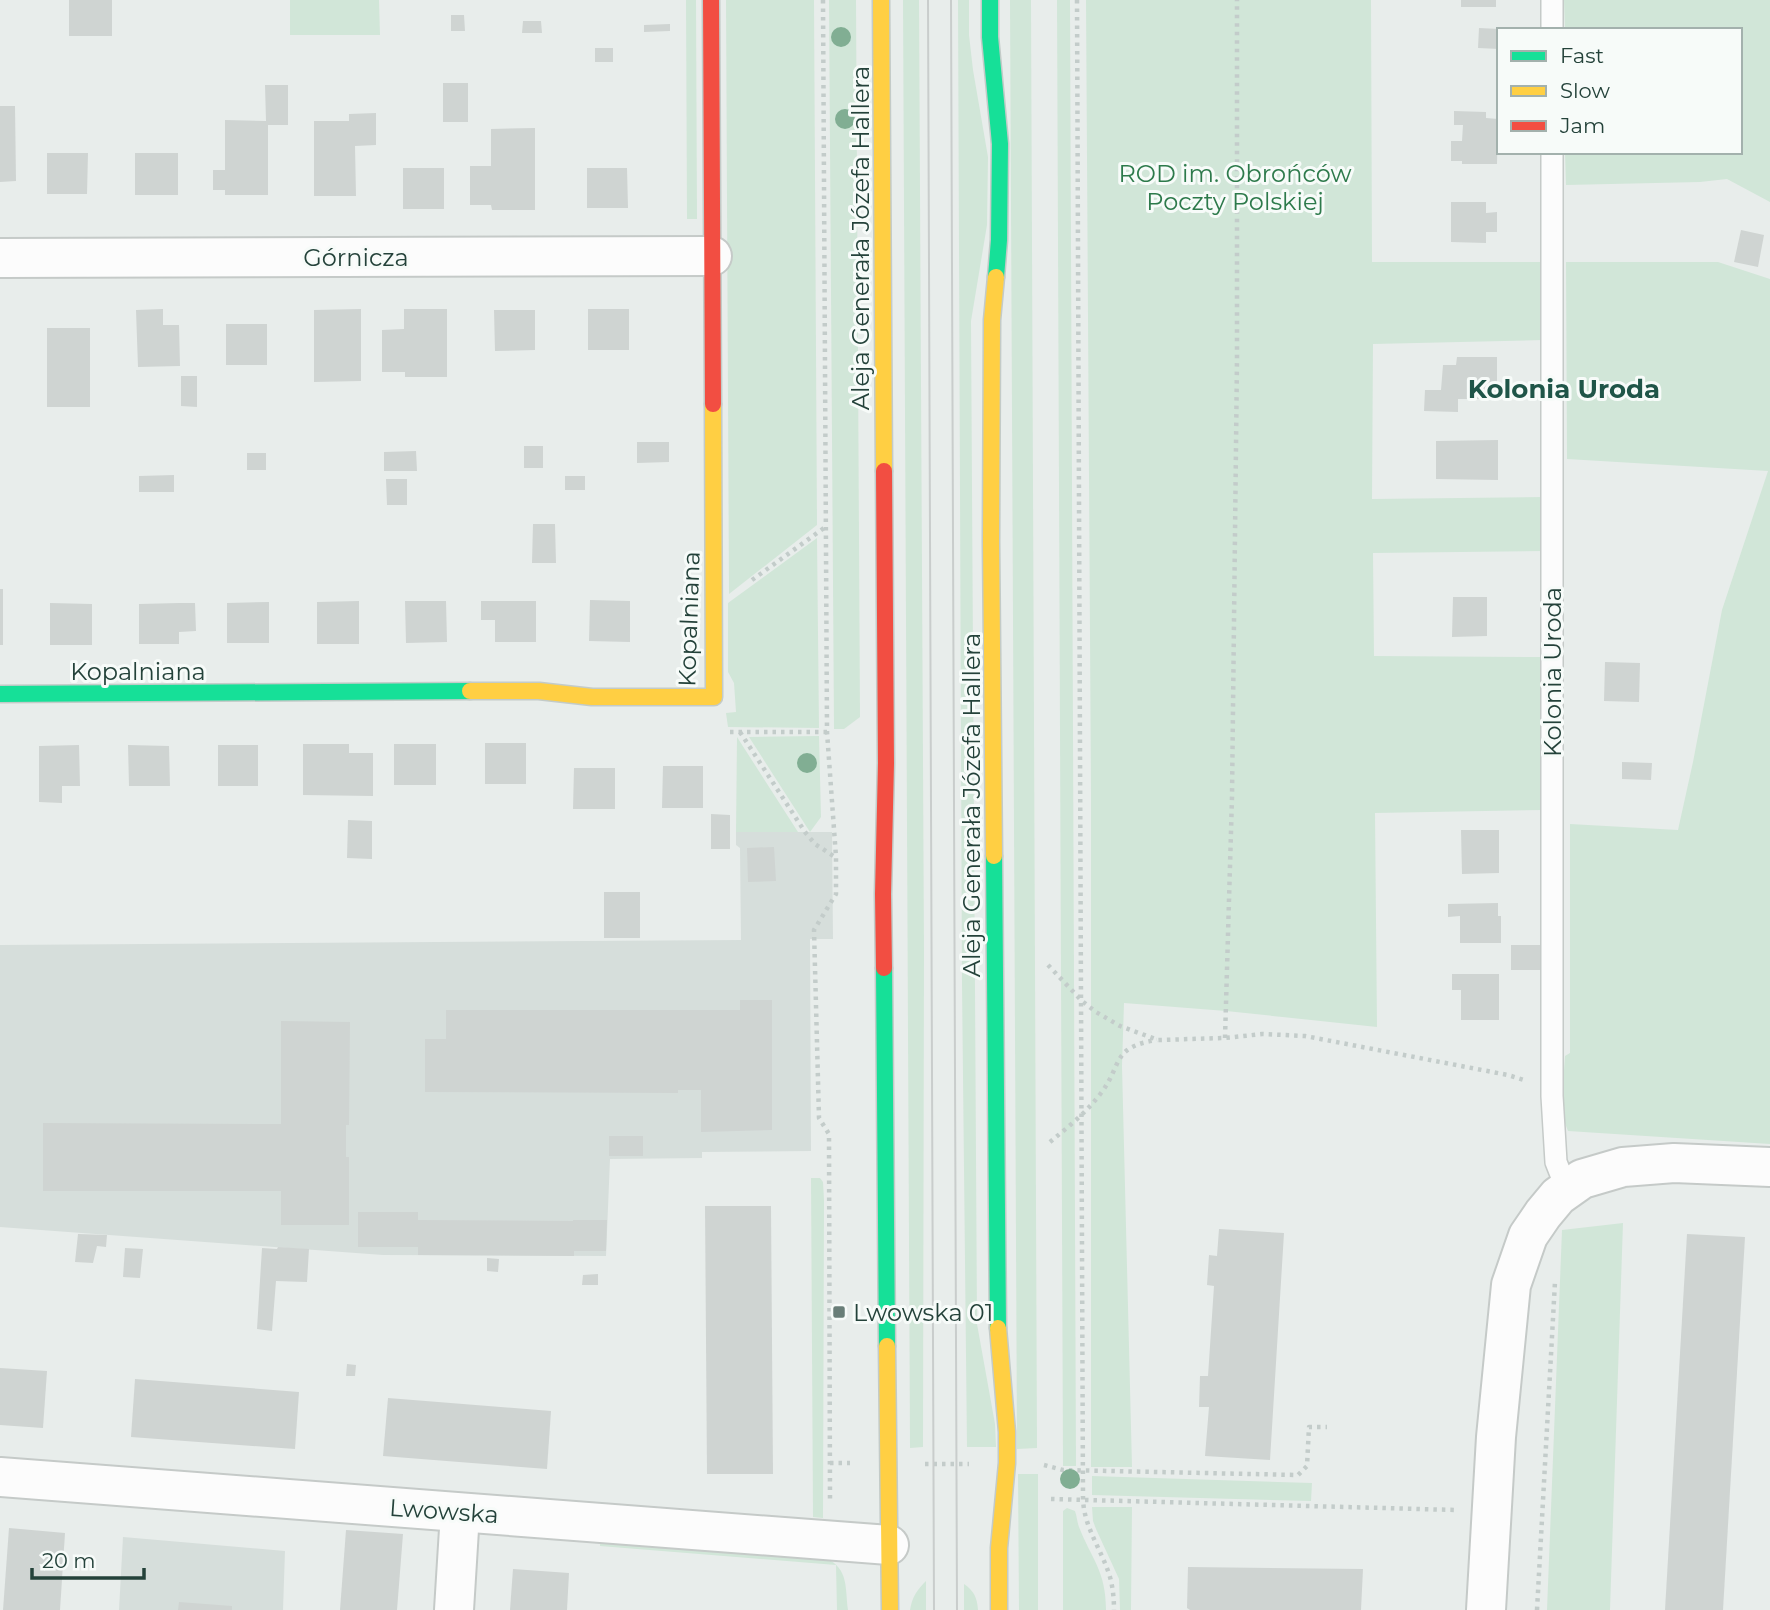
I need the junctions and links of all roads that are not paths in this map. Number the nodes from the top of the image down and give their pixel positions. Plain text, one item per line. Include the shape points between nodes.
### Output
1 (711, 0) edge
2 (881, 0) edge
3 (990, 0) edge
4 (1552, 0) edge
5 (1552, 28) edge
6 (1552, 154) edge
7 (712, 256) junction
8 (0, 258) edge
9 (0, 694) edge
10 (1770, 1167) edge
11 (1567, 1190) junction
12 (0, 1477) edge
13 (460, 1513) junction
14 (889, 1545) junction
15 (454, 1610) edge
16 (890, 1610) edge
17 (999, 1610) edge
18 (1486, 1610) edge

1 - 7 main road, Kopalniana
2 - 14 main road, Aleja Generała Józefa Hallera
3 - 17 main road, Aleja Generała Józefa Hallera via 1000,144 992,320 991,555 998,1325 1007,1432
4 - 5 lane
6 - 11 lane, Kolonia Uroda via 1552,1096 1556,1162
7 - 8 street, Górnicza
7 - 9 main road, Kopalniana via 714,697 539,691
10 - 11 street via 1674,1163 1623,1167 1582,1179
11 - 18 street via 1528,1236 1511,1285
12 - 13 street, Lwowska
13 - 14 street, Lwowska
13 - 15 street
14 - 16 main road, Aleja Generała Józefa Hallera

